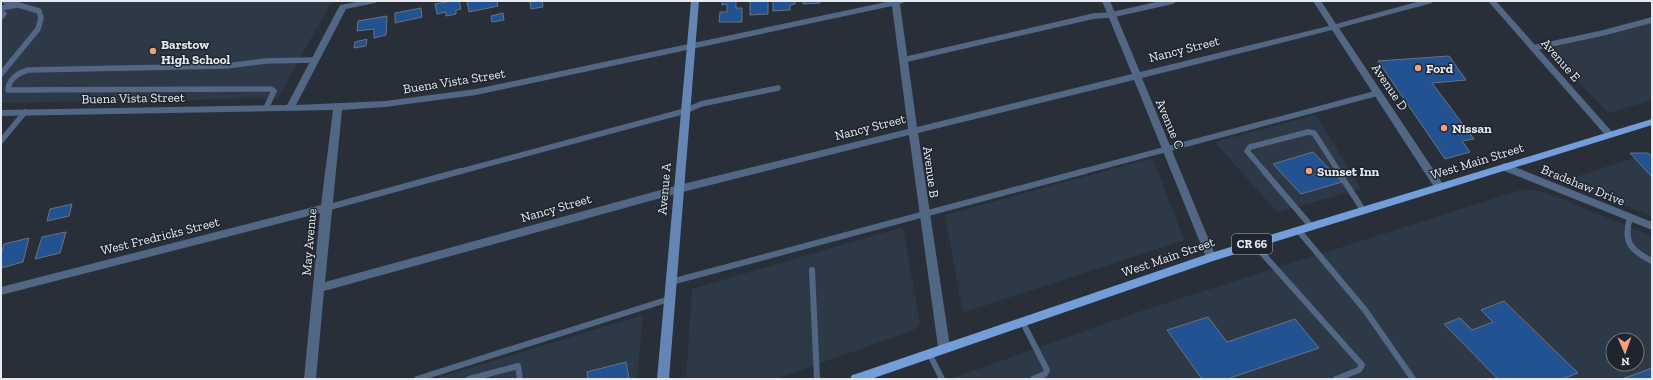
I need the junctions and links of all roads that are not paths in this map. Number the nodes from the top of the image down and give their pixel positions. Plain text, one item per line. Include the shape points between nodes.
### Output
1 (5, 1) edge
2 (375, 1) edge
3 (694, 1) edge
4 (1106, 1) edge
5 (1173, 1) edge
6 (1317, 1) edge
7 (1429, 1) edge
8 (1492, 1) edge
9 (898, 2) edge
10 (1416, 3) edge
11 (17, 4) junction
12 (1, 8) edge
13 (1, 12) edge
14 (1111, 15) junction
15 (1, 17) edge
16 (1652, 20) edge
17 (1334, 26) junction
18 (690, 47) junction
19 (1533, 48) junction
20 (315, 60) junction
21 (903, 60) junction
22 (1, 74) edge
23 (1136, 76) junction
24 (778, 88) dead end
25 (1378, 93) junction
26 (338, 107) junction
27 (266, 108) junction
28 (290, 108) junction
29 (685, 111) junction
30 (25, 112) junction
31 (1, 113) edge
32 (1652, 122) edge
33 (912, 131) junction
34 (1610, 135) junction
35 (1, 141) edge
36 (1166, 149) junction
37 (1505, 167) junction
38 (1440, 187) junction
39 (679, 188) junction
40 (326, 208) junction
41 (1363, 210) junction
42 (924, 213) junction
43 (1630, 217) junction
44 (1311, 226) junction
45 (1652, 226) edge
46 (1298, 230) junction
47 (1254, 244) junction
48 (1211, 257) junction
49 (1652, 261) edge
50 (812, 270) dead end
51 (671, 282) junction
52 (319, 288) junction
53 (1, 291) edge
54 (669, 299) junction
55 (1022, 321) junction
56 (944, 347) junction
57 (929, 353) junction
58 (310, 379) edge
59 (417, 379) edge
60 (469, 379) edge
61 (520, 379) edge
62 (663, 379) edge
63 (817, 379) edge
64 (856, 379) edge
65 (942, 379) edge
66 (1033, 379) edge
67 (1336, 379) edge
68 (1413, 379) edge

1 - 11 lane
2 - 20 street via 343,7
3 - 18 street, Avenue A
4 - 14 street, Avenue C
5 - 14 lane
6 - 17 street, Avenue D
7 - 10 street, Nancy Street
8 - 19 street, Avenue E
9 - 18 street, Buena Vista Street
9 - 21 street, Avenue B
10 - 17 street, Nancy Street
11 - 12 lane
11 - 22 lane via 39,11 41,18 38,29
13 - 15 lane via 4,14
14 - 21 lane via 1094,16
14 - 23 street, Avenue C
16 - 19 lane
17 - 23 street, Nancy Street
17 - 25 street, Avenue D
18 - 26 street, Buena Vista Street via 476,92 385,104
18 - 29 street, Avenue A
19 - 34 street, Avenue E
20 - 27 lane via 266,61 226,66 28,70 15,76 7,86 8,90 271,89 274,91
20 - 28 street
21 - 33 street, Avenue B
23 - 33 street, Nancy Street
23 - 36 street, Avenue C
24 - 29 lane via 701,104
25 - 36 lane
25 - 38 street, Avenue D
26 - 28 street, Buena Vista Street
26 - 40 street, May Avenue
27 - 28 street, Buena Vista Street
27 - 30 street, Buena Vista Street
29 - 39 street, Avenue A
29 - 40 lane
30 - 31 street, Buena Vista Street
30 - 35 lane
32 - 34 main road, West Main Street / CR 66
33 - 39 street, Nancy Street
33 - 42 street, Avenue B
34 - 37 main road, West Main Street / CR 66
36 - 42 lane
36 - 48 street, Avenue C
37 - 38 main road, West Main Street / CR 66
37 - 43 street, Bradshaw Drive
38 - 41 main road, West Main Street / CR 66
39 - 51 street, Avenue A
39 - 52 street, Nancy Street
40 - 52 street, May Avenue
40 - 53 street, West Fredricks Street
41 - 44 main road, West Main Street / CR 66
41 - 44 lane via 1314,133 1308,132 1250,147 1247,152
42 - 51 lane
42 - 56 street, Avenue B
43 - 45 street, Bradshaw Drive
43 - 49 lane via 1627,226 1631,249
44 - 46 main road, West Main Street / CR 66
46 - 47 main road, West Main Street / CR 66
46 - 68 lane via 1366,310
47 - 48 main road, West Main Street / CR 66
47 - 67 lane via 1362,365 1359,370
48 - 55 main road, West Main Street / CR 66
50 - 63 lane
51 - 54 street, Avenue A
52 - 58 street, May Avenue
54 - 59 lane
54 - 62 street, Avenue A
55 - 56 main road, West Main Street / CR 66
55 - 66 lane via 1047,370 1045,374
56 - 57 main road, West Main Street / CR 66
57 - 64 main road, West Main Street / CR 66
57 - 65 lane
60 - 61 lane via 518,366

